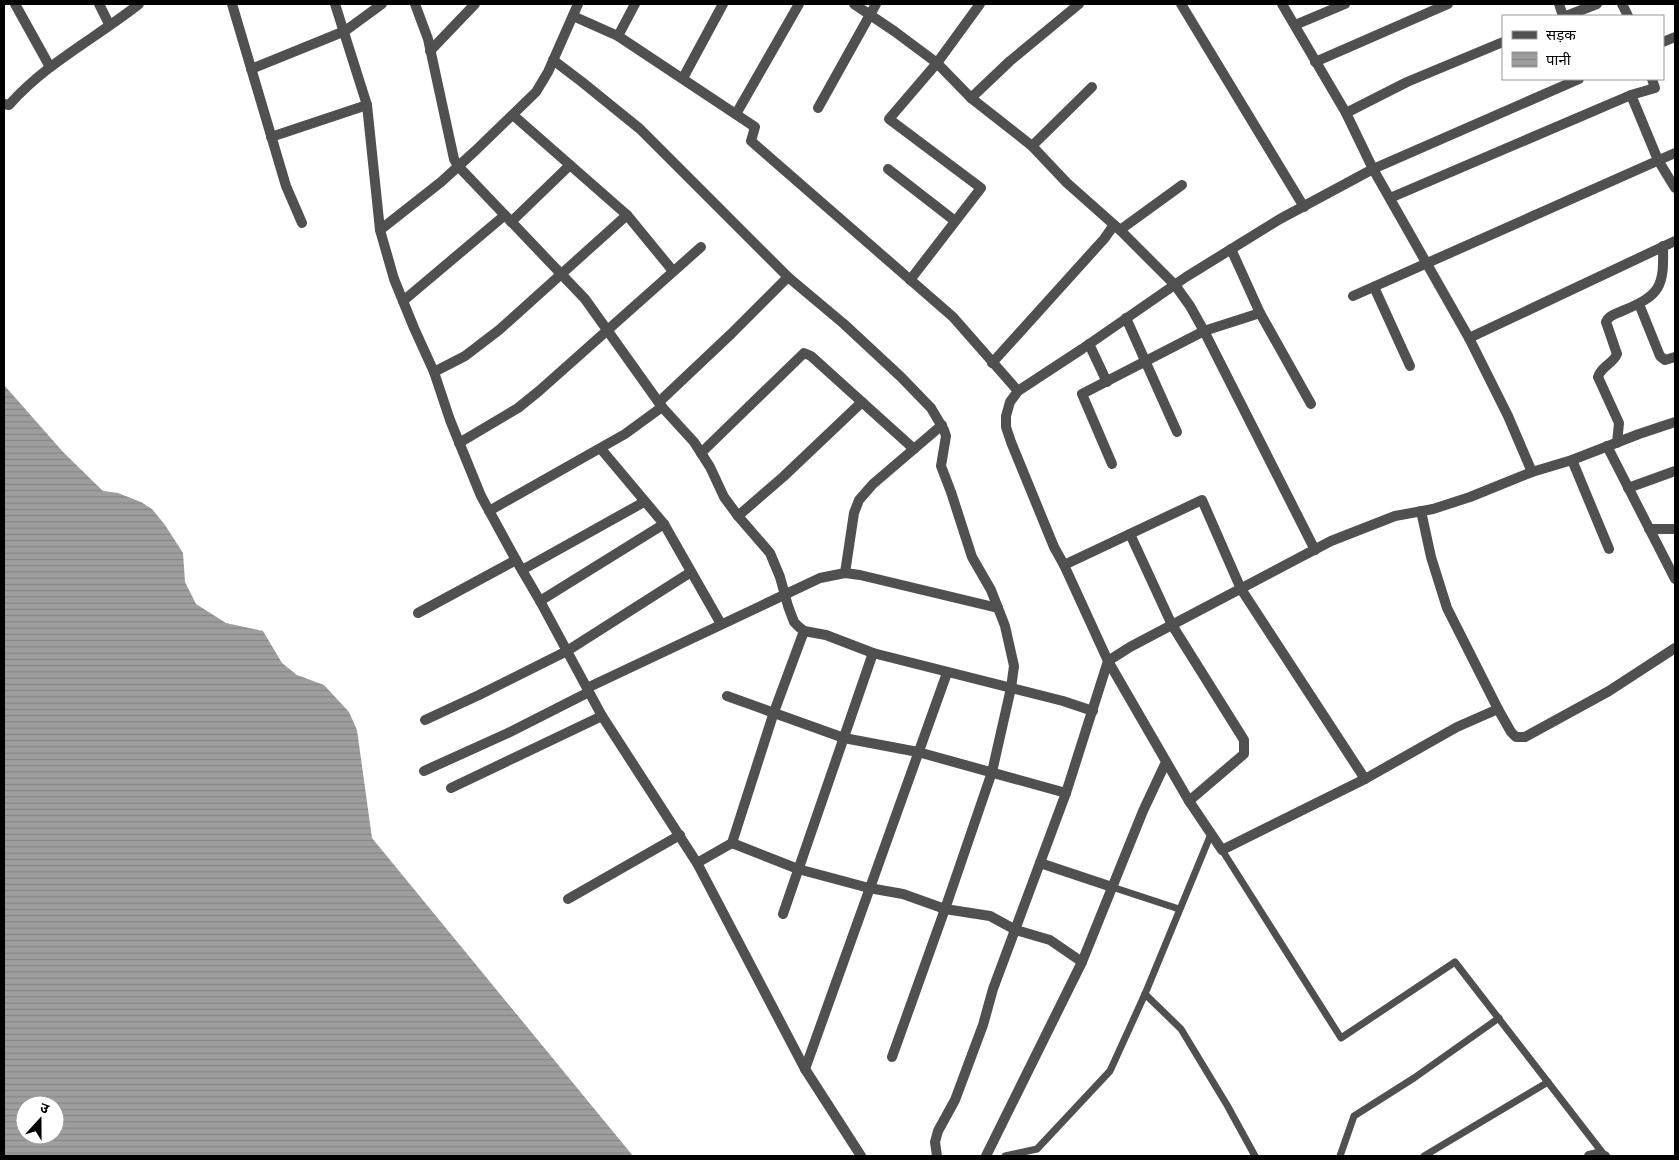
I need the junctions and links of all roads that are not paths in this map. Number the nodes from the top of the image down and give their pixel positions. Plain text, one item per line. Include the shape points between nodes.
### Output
1 (15, 4) edge
2 (99, 4) edge
3 (139, 4) edge
4 (232, 4) edge
5 (336, 4) edge
6 (382, 4) edge
7 (415, 4) edge
8 (476, 4) edge
9 (578, 4) edge
10 (635, 4) edge
11 (723, 4) edge
12 (799, 4) edge
13 (854, 4) edge
14 (876, 4) edge
15 (980, 4) edge
16 (1079, 4) edge
17 (1181, 4) edge
18 (1282, 4) edge
19 (1345, 4) edge
20 (1448, 4) edge
21 (1597, 4) edge
22 (869, 14) junction
23 (1568, 15) edge
24 (573, 16) junction
25 (109, 24) junction
26 (1295, 24) junction
27 (345, 31) junction
28 (618, 36) junction
29 (1502, 42) edge
30 (430, 51) junction
31 (553, 60) junction
32 (1315, 62) junction
33 (937, 63) junction
34 (50, 67) junction
35 (250, 69) junction
36 (683, 78) junction
37 (1577, 80) edge
38 (1652, 80) edge
39 (1092, 87) dead end
40 (1631, 95) junction
41 (971, 98) junction
42 (4, 104) edge
43 (367, 105) junction
44 (818, 108) dead end
45 (1346, 113) junction
46 (736, 114) junction
47 (513, 115) junction
48 (271, 137) junction
49 (1032, 146) junction
50 (1675, 153) edge
51 (1658, 160) junction
52 (570, 165) junction
53 (458, 166) junction
54 (888, 169) dead end
55 (1373, 169) junction
56 (1182, 185) dead end
57 (1675, 188) edge
58 (1390, 198) junction
59 (1304, 207) junction
60 (627, 215) junction
61 (508, 218) junction
62 (955, 221) junction
63 (302, 223) dead end
64 (1117, 227) junction
65 (380, 230) junction
66 (1675, 241) edge
67 (1664, 246) junction
68 (701, 247) dead end
69 (1231, 249) junction
70 (1426, 262) junction
71 (673, 271) junction
72 (561, 274) junction
73 (788, 277) junction
74 (910, 280) junction
75 (1175, 285) junction
76 (1374, 287) junction
77 (1353, 296) dead end
78 (402, 300) junction
79 (1639, 304) junction
80 (1260, 313) junction
81 (1126, 318) junction
82 (607, 330) junction
83 (1204, 331) junction
84 (1469, 338) junction
85 (1089, 344) junction
86 (1675, 357) edge
87 (1146, 362) junction
88 (992, 363) junction
89 (1410, 366) dead end
90 (434, 372) junction
91 (1107, 382) junction
92 (1018, 391) junction
93 (862, 402) junction
94 (660, 404) junction
95 (1311, 404) dead end
96 (1675, 422) edge
97 (942, 425) junction
98 (1177, 432) dead end
99 (459, 443) junction
100 (1612, 445) junction
101 (601, 449) junction
102 (914, 449) junction
103 (701, 453) junction
104 (1572, 460) junction
105 (1112, 464) dead end
106 (1675, 470) edge
107 (1532, 472) junction
108 (1628, 488) junction
109 (644, 502) junction
110 (489, 511) junction
111 (1421, 511) junction
112 (738, 516) junction
113 (664, 524) junction
114 (1649, 529) junction
115 (1675, 529) edge
116 (1130, 534) junction
117 (1609, 549) dead end
118 (1315, 550) junction
119 (516, 560) junction
120 (1064, 565) junction
121 (522, 570) junction
122 (691, 572) junction
123 (845, 573) junction
124 (1675, 579) edge
125 (1241, 590) junction
126 (785, 594) junction
127 (540, 601) junction
128 (998, 608) junction
129 (418, 613) dead end
130 (721, 624) junction
131 (1172, 625) junction
132 (804, 631) junction
133 (1675, 648) edge
134 (567, 651) junction
135 (873, 653) junction
136 (1108, 661) junction
137 (947, 673) junction
138 (1012, 688) junction
139 (588, 690) junction
140 (727, 696) dead end
141 (1498, 709) junction
142 (1093, 711) junction
143 (774, 712) junction
144 (602, 716) junction
145 (424, 720) dead end
146 (844, 738) junction
147 (918, 752) junction
148 (1166, 762) junction
149 (424, 771) dead end
150 (992, 772) junction
151 (1365, 779) junction
152 (451, 788) dead end
153 (1066, 793) junction
154 (1189, 801) junction
155 (1211, 834) junction
156 (680, 835) junction
157 (732, 843) junction
158 (1222, 850) junction
159 (697, 863) junction
160 (1040, 863) junction
161 (798, 869) junction
162 (1112, 887) junction
163 (869, 888) junction
164 (568, 899) dead end
165 (945, 909) junction
166 (1180, 909) junction
167 (783, 914) dead end
168 (1016, 930) junction
169 (1082, 962) junction
170 (1144, 994) junction
171 (1499, 1018) junction
172 (892, 1057) dead end
173 (805, 1069) junction
174 (1548, 1082) junction
175 (861, 1156) edge
176 (937, 1156) edge
177 (986, 1156) edge
178 (1005, 1156) edge
179 (1255, 1156) edge
180 (1340, 1156) edge
181 (1424, 1156) edge
182 (1589, 1156) edge
183 (1605, 1156) edge

1 - 34 street
2 - 25 street
3 - 25 street
4 - 35 street
5 - 27 street
6 - 27 street
7 - 30 street
8 - 30 street
9 - 24 street
10 - 28 street
11 - 36 street
12 - 46 street
13 - 22 street
14 - 22 street
15 - 33 street
16 - 41 street
17 - 59 street
18 - 26 street
19 - 26 street
20 - 32 street
21 - 23 street
22 - 33 street
22 - 44 street
24 - 28 street
24 - 31 street
25 - 34 street
26 - 32 street
27 - 35 street
27 - 43 street
28 - 36 street
29 - 45 street via 1407,82
30 - 53 street
31 - 47 street via 536,92
31 - 73 street via 640,129
32 - 45 street
33 - 41 street
33 - 62 street via 889,119 981,188
34 - 42 street via 9,105
35 - 48 street
36 - 46 street
37 - 55 street
38 - 40 street via 1655,88
39 - 49 street
40 - 51 street
40 - 58 street
41 - 49 street
43 - 48 street
43 - 65 street
45 - 55 street
46 - 74 street via 755,127 751,141
47 - 52 street
47 - 53 street
48 - 63 street via 286,186
49 - 64 street via 1067,183
50 - 51 street
51 - 57 street
51 - 70 street
52 - 60 street
52 - 61 street
53 - 61 street
53 - 65 street
54 - 62 street
55 - 58 street
55 - 59 street
56 - 64 street
58 - 70 street
59 - 69 street
60 - 71 street
60 - 72 street
61 - 72 street
61 - 78 street
62 - 74 street
64 - 75 street
64 - 88 street
65 - 78 street
66 - 67 street
67 - 79 street via 1664,270 1660,284 1651,297
67 - 84 street
68 - 71 street
69 - 75 street
69 - 80 street
70 - 76 street
70 - 84 street
71 - 82 street
72 - 82 street
72 - 90 street via 466,356
73 - 94 street
73 - 97 street via 901,377 931,408
74 - 88 street via 953,317
75 - 81 street
75 - 83 street
76 - 77 street
76 - 89 street
78 - 90 street
79 - 86 street via 1660,356 1665,360
79 - 100 street via 1606,322 1617,354 1598,377 1619,423
80 - 83 street
80 - 95 street
81 - 85 street
81 - 87 street
82 - 94 street
82 - 99 street via 518,408
83 - 87 street
83 - 118 street
84 - 107 street
85 - 91 street
85 - 92 street
87 - 91 street
87 - 98 street
88 - 92 street
90 - 99 street
91 - 105 street via 1082,394
92 - 120 street via 1010,402 1006,427
93 - 102 street
93 - 103 street via 804,353
93 - 112 street
94 - 101 street via 625,434
94 - 103 street
96 - 100 street
97 - 102 street
97 - 128 street via 946,436 940,466 952,492 972,557
99 - 110 street
100 - 104 street
100 - 108 street
101 - 109 street
101 - 110 street
102 - 123 street via 859,500
103 - 112 street
104 - 107 street
104 - 117 street
106 - 108 street
107 - 111 street via 1470,497
108 - 114 street
109 - 113 street
109 - 121 street
110 - 119 street
111 - 118 street via 1396,516
111 - 141 street via 1432,564 1447,608
112 - 126 street via 770,553
113 - 122 street
113 - 127 street
114 - 115 street
114 - 124 street
116 - 120 street
116 - 125 street via 1202,500
116 - 131 street
118 - 125 street
119 - 121 street
119 - 129 street
120 - 136 street
121 - 127 street
122 - 130 street
122 - 134 street
123 - 126 street via 820,578
123 - 128 street
125 - 131 street
125 - 151 street
126 - 130 street
126 - 132 street via 794,622
127 - 134 street
128 - 138 street via 1014,666
130 - 139 street
131 - 136 street
131 - 154 street via 1244,740 1244,754
132 - 135 street via 826,635
132 - 143 street
133 - 141 street via 1609,691 1525,737 1514,735
134 - 139 street
134 - 145 street
135 - 137 street
135 - 146 street
136 - 142 street
136 - 148 street
137 - 138 street
137 - 147 street
138 - 142 street
138 - 150 street
139 - 144 street
139 - 149 street via 508,733
140 - 143 street
141 - 151 street via 1457,727
142 - 153 street
143 - 146 street
143 - 157 street
144 - 152 street
144 - 156 street
146 - 147 street
146 - 161 street
147 - 150 street
147 - 163 street
148 - 154 street
148 - 162 street
150 - 153 street
150 - 165 street
151 - 158 street
153 - 160 street
154 - 155 street
155 - 158 street
155 - 166 lane
156 - 159 street
156 - 164 street
157 - 159 street
157 - 161 street
158 - 171 lane via 1341,1038 1455,962
159 - 173 street
160 - 162 street
160 - 168 street
161 - 163 street
161 - 167 street
162 - 166 lane
162 - 169 street
163 - 165 street via 903,894
163 - 173 street
165 - 168 street via 990,916
165 - 172 street
166 - 170 lane
168 - 169 street via 1050,940
168 - 176 street via 958,1092 938,1131 935,1142
169 - 177 street
170 - 178 lane via 1110,1071 1037,1149
170 - 179 lane via 1181,1029
171 - 174 lane
171 - 180 lane via 1354,1116
173 - 175 street
174 - 181 lane
174 - 183 lane
182 - 183 street

